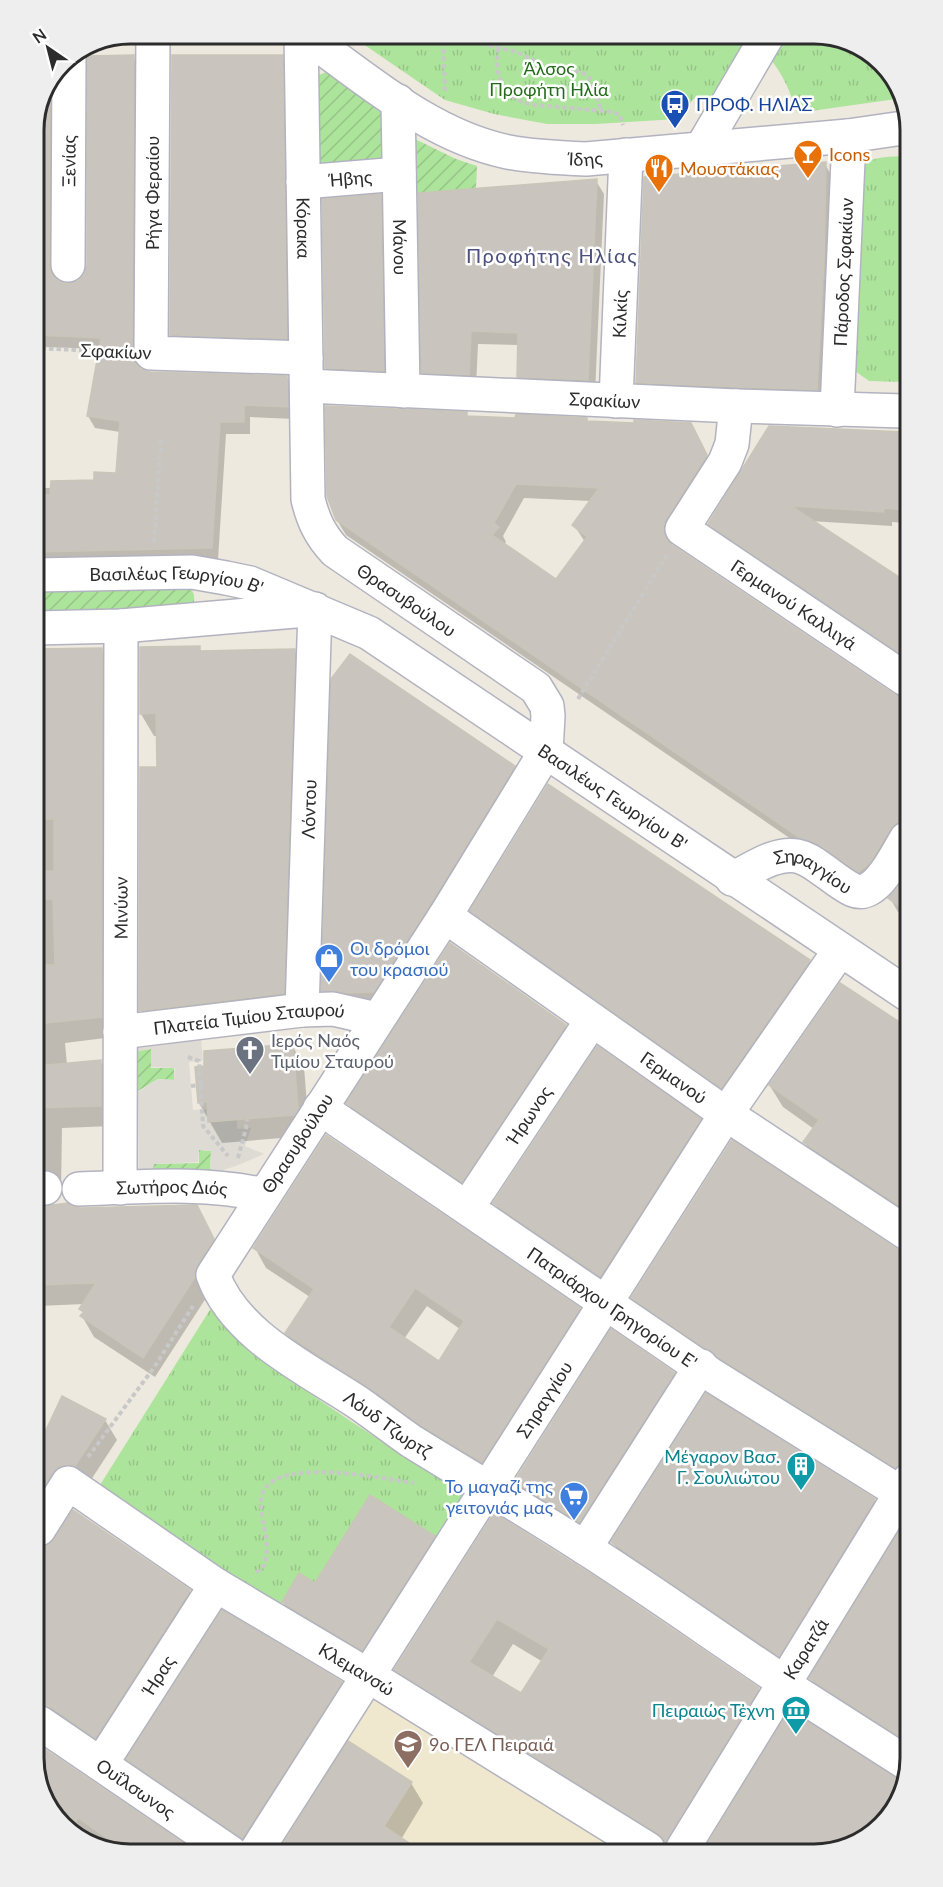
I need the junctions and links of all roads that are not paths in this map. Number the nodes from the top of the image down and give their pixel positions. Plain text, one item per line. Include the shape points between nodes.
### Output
1 (153, 44) edge
2 (302, 44) edge
3 (318, 44) edge
4 (763, 44) edge
5 (69, 78) edge
6 (398, 101) junction
7 (899, 129) edge
8 (848, 135) junction
9 (701, 149) junction
10 (626, 155) junction
11 (399, 174) junction
12 (303, 182) junction
13 (68, 265) dead end
14 (151, 353) joint
15 (306, 372) junction
16 (402, 391) junction
17 (616, 401) junction
18 (736, 406) junction
19 (837, 410) junction
20 (899, 411) edge
21 (307, 422) joint
22 (44, 575) edge
23 (315, 609) junction
24 (121, 626) junction
25 (44, 628) edge
26 (899, 675) edge
27 (546, 751) junction
28 (899, 850) edge
29 (732, 879) junction
30 (445, 916) junction
31 (840, 950) junction
32 (899, 989) edge
33 (302, 1010) junction
34 (377, 1019) junction
35 (592, 1020) junction
36 (120, 1032) junction
37 (320, 1108) junction
38 (726, 1114) junction
39 (120, 1188) junction
40 (79, 1189) dead end
41 (264, 1195) junction
42 (467, 1208) junction
43 (899, 1228) edge
44 (213, 1275) joint
45 (606, 1303) junction
46 (701, 1366) junction
47 (899, 1486) edge
48 (488, 1488) junction
49 (899, 1501) edge
50 (44, 1521) edge
51 (585, 1548) junction
52 (216, 1585) junction
53 (369, 1676) junction
54 (784, 1682) junction
55 (44, 1727) edge
56 (899, 1758) edge
57 (101, 1764) junction
58 (217, 1843) edge
59 (261, 1843) edge
60 (640, 1844) edge
61 (686, 1844) edge

1 - 14 street, Ρήγα Φεραίου
2 - 12 street, Κόρακα
3 - 6 street, Ίδης
4 - 9 street
5 - 13 street, Ξενίας
6 - 10 street, Ίδης via 432,123 506,152 546,158
6 - 11 street, Μάνου
7 - 8 street, Ίδης
8 - 9 street, Ίδης
8 - 19 street, Πάροδος Σφακίων
9 - 10 street, Ίδης
10 - 17 street, Κιλκίς
11 - 12 street, Ήβης
11 - 16 street, Μάνου
12 - 15 street, Κόρακα
14 - 15 street, Σφακίων
15 - 16 street, Σφακίων
15 - 21 street, Κόρακα
16 - 17 street, Σφακίων
17 - 18 street, Σφακίων
18 - 19 street, Σφακίων
18 - 26 street, Γερμανού Καλλιγά via 732,444 682,530
19 - 20 street, Σφακίων
21 - 27 street, Θρασυβούλου via 308,499 325,540 335,551 536,688 547,706
22 - 23 street, Βασιλέως Γεωργίου Β' via 192,572 250,583
23 - 24 street, Βασιλέως Γεωργίου Β'
23 - 27 street, Βασιλέως Γεωργίου Β' via 369,633
23 - 33 street, Λόντου
24 - 25 street, Βασιλέως Γεωργίου Β'
24 - 36 street, Μινύων
27 - 29 street, Βασιλέως Γεωργίου Β'
27 - 30 street, Θρασυβούλου
28 - 29 street, Σηραγγίου via 870,890 853,890 797,856 774,858
29 - 31 street, Βασιλέως Γεωργίου Β'
30 - 34 street, Θρασυβούλου
30 - 35 street, Γερμανού
31 - 32 street, Βασιλέως Γεωργίου Β'
31 - 38 street, Σηραγγίου
33 - 34 street, Πλατεία Τιμίου Σταυρού via 333,1009
33 - 36 street, Πλατεία Τιμίου Σταυρού
34 - 37 street, Θρασυβούλου
35 - 38 street, Γερμανού
35 - 42 street, Ήρωνος
36 - 39 street, Μινύων
37 - 41 street, Θρασυβούλου
37 - 42 street, Πατριάρχου Γρηγορίου Ε'
38 - 43 street, Γερμανού
38 - 45 street, Σηραγγίου
39 - 40 street, Σωτήρος Διός
39 - 41 street, Σωτήρος Διός via 201,1186
41 - 44 street, Θρασυβούλου
42 - 45 street, Πατριάρχου Γρηγορίου Ε'
44 - 48 street, Λόυδ Τζωρτζ via 225,1301 261,1337 302,1368
45 - 46 street, Πατριάρχου Γρηγορίου Ε'
45 - 48 street, Σηραγγίου
46 - 47 street, Πατριάρχου Γρηγορίου Ε'
46 - 51 street
48 - 51 street, Λόυδ Τζωρτζ
48 - 53 street, Σηραγγίου
49 - 54 street, Καρατζά
50 - 52 street, Κλεμανσώ via 68,1483
51 - 54 street, Λόυδ Τζωρτζ
52 - 53 street, Κλεμανσώ
52 - 57 street, Ήρας
53 - 59 street, Σηραγγίου
53 - 60 street, Κλεμανσώ
54 - 56 street, Λόυδ Τζωρτζ
54 - 61 street, Καρατζά
55 - 57 street, Ουΐλσωνος
57 - 58 street, Ουΐλσωνος

